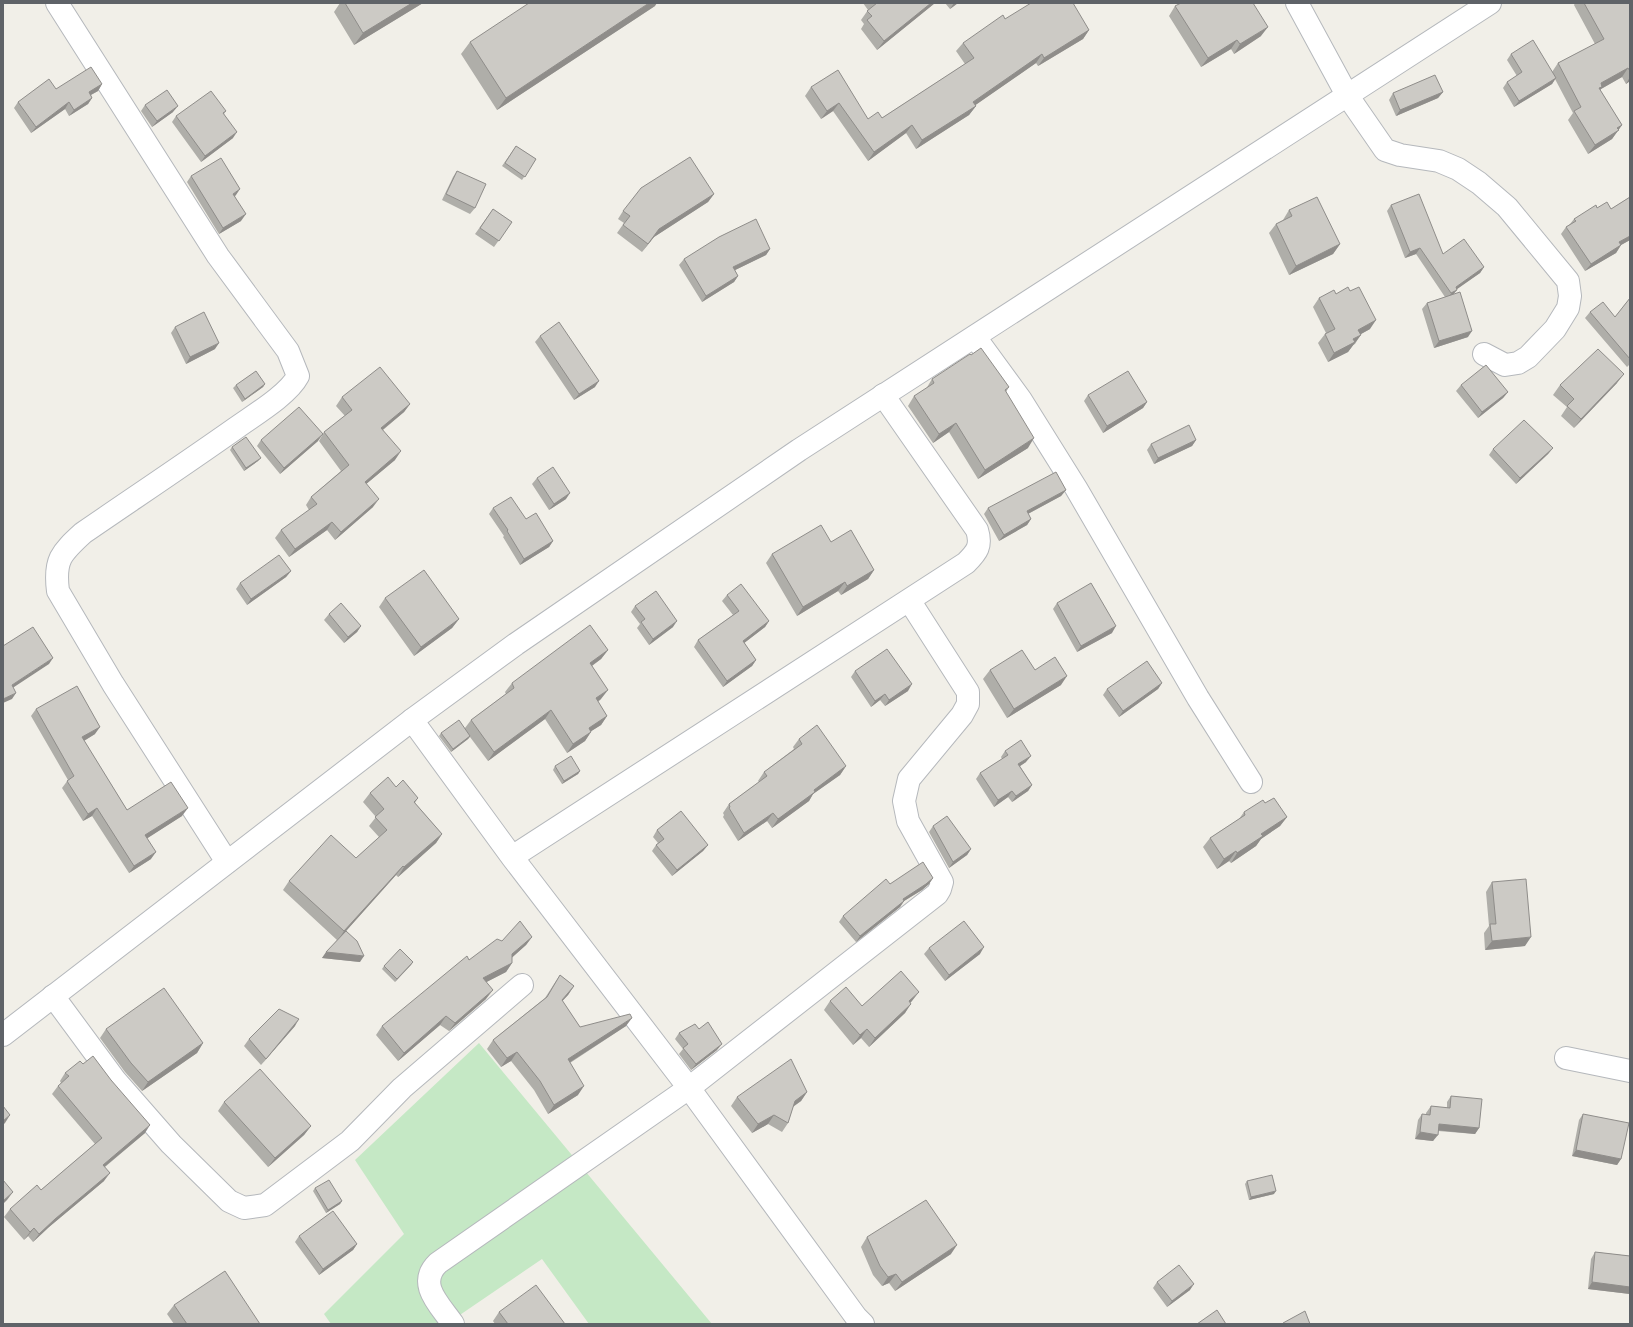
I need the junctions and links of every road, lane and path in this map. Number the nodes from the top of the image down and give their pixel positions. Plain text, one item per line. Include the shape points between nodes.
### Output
1 (57, 3) edge
2 (1297, 3) edge
3 (1490, 3) edge
4 (1347, 95) junction
5 (975, 337) junction
6 (1484, 354) dead end
7 (883, 396) junction
8 (909, 600) junction
9 (412, 720) junction
10 (1251, 782) dead end
11 (512, 857) junction
12 (227, 862) junction
13 (522, 985) dead end
14 (53, 996) junction
15 (3, 1035) edge
16 (1566, 1058) dead end
17 (1630, 1071) edge
18 (689, 1088) junction
19 (453, 1324) edge
20 (863, 1324) edge

1 - 12 street via 218,256 288,350 298,376 288,390 251,418 83,533 60,557 56,574 58,591 113,684
2 - 4 street
3 - 4 street
4 - 5 street
4 - 6 street via 1385,150 1439,161 1458,169 1479,183 1507,207 1568,281 1568,308 1555,329 1528,357 1518,363 1505,365
5 - 7 street
5 - 10 street via 1021,400 1076,488 1198,698
7 - 8 street via 977,530 980,541 975,554 966,563
7 - 9 street via 799,450 522,639
8 - 11 street
8 - 18 street via 968,692 968,704 962,716 909,779 904,801 908,821 942,882 940,889 937,894
9 - 11 street
9 - 12 street
11 - 18 street
12 - 14 street
13 - 14 street via 402,1088 350,1141 265,1205 244,1208 229,1201 171,1144 115,1080
14 - 15 street
16 - 17 street
18 - 19 street via 432,1268 429,1285
18 - 20 street

